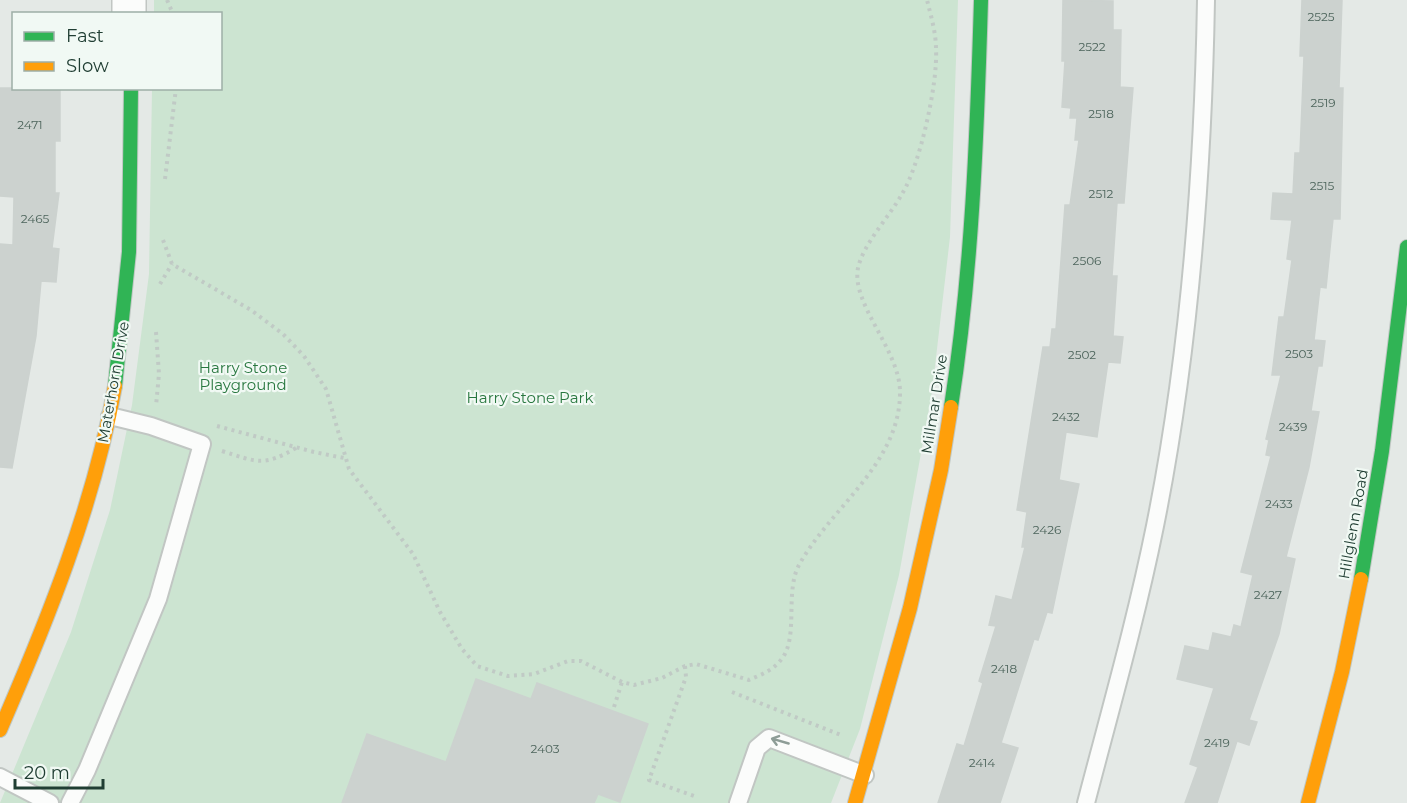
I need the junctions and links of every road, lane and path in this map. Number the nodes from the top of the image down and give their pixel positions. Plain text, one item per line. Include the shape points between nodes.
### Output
1 (927, 0) edge
2 (981, 0) edge
3 (1206, 0) edge
4 (131, 90) edge
5 (176, 90) edge
6 (164, 185) dead end
7 (159, 231) dead end
8 (1407, 247) edge
9 (172, 264) junction
10 (157, 292) dead end
11 (156, 330) dead end
12 (155, 409) dead end
13 (110, 416) junction
14 (210, 424) dead end
15 (297, 447) junction
16 (246, 458) dead end
17 (344, 458) junction
18 (685, 666) junction
19 (622, 682) junction
20 (732, 692) dead end
21 (614, 707) dead end
22 (0, 730) edge
23 (841, 735) dead end
24 (866, 775) junction
25 (0, 777) edge
26 (697, 797) dead end
27 (50, 803) edge
28 (70, 803) edge
29 (738, 803) edge
30 (855, 803) edge
31 (1086, 803) edge
32 (1308, 803) edge

1 - 18 path via 937,50 920,148 912,178 865,250 858,268 863,300 898,373 900,392 892,435 877,462 798,567 792,583 788,643 782,660 749,680 696,664
2 - 24 street, Millmar Drive via 977,131 962,338 918,574
3 - 31 lane via 1205,81 1187,308 1171,429 1135,619
4 - 13 street, Materhorn Drive via 133,202 125,317
5 - 6 path
7 - 9 path
8 - 32 street, Hillglenn Road via 1394,375 1373,514 1346,652
9 - 10 path
9 - 17 path via 251,310 304,356 326,388
11 - 12 path via 159,374
13 - 22 street, Materhorn Drive via 79,531 30,663
13 - 28 lane via 202,444 158,599
14 - 15 path
15 - 16 path via 275,460
15 - 17 path
17 - 19 path via 366,495 413,554 440,612 477,666 508,676 534,674 581,661
18 - 19 path via 644,683
18 - 26 path via 686,677 649,780
19 - 21 path
20 - 23 path
24 -> 29 lane via 770,738 757,748
24 - 30 street, Millmar Drive
25 - 27 lane

